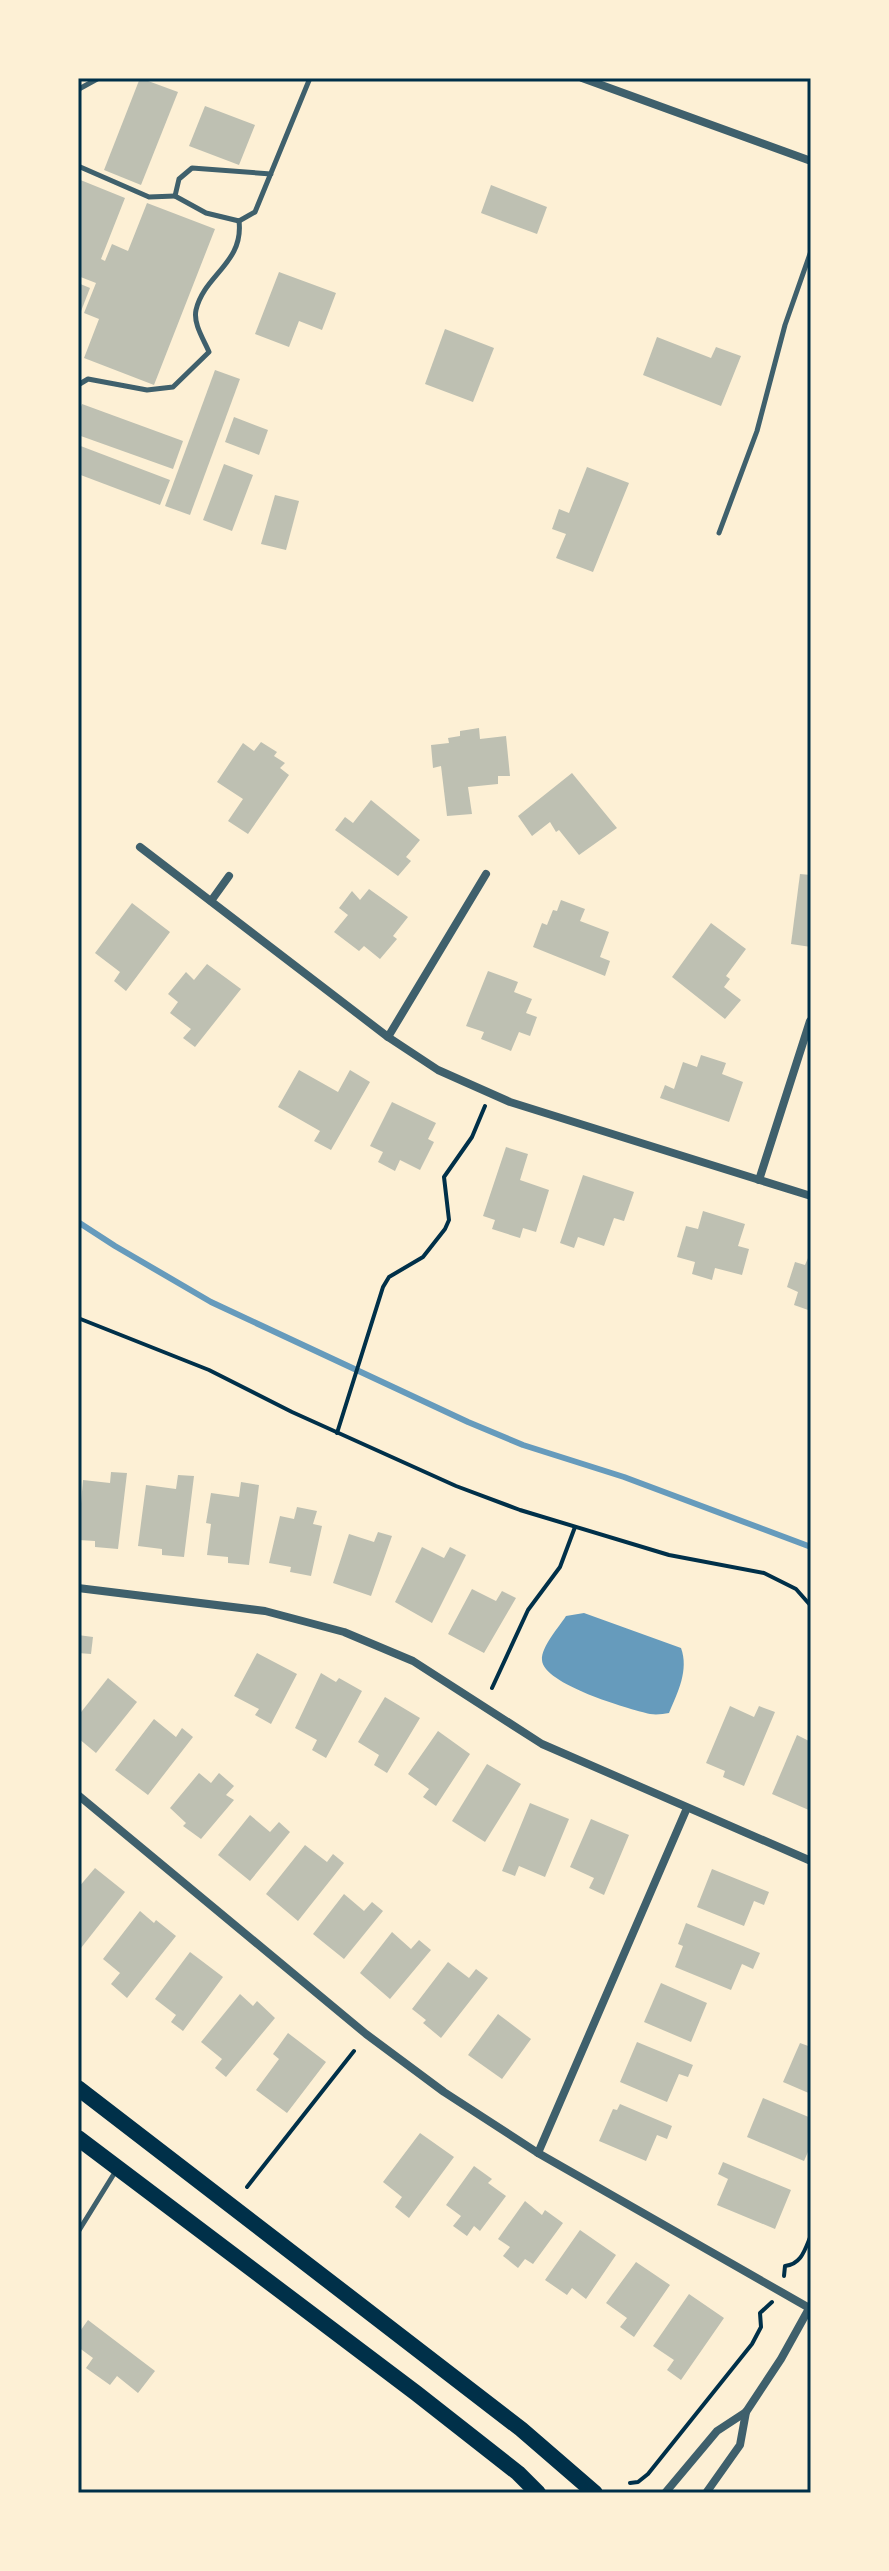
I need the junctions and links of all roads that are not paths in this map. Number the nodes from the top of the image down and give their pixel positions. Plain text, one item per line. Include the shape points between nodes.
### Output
1 (99, 78) edge
2 (310, 78) edge
3 (582, 78) edge
4 (78, 90) edge
5 (811, 161) edge
6 (78, 166) edge
7 (271, 174) junction
8 (175, 196) junction
9 (239, 221) junction
10 (811, 251) edge
11 (78, 385) edge
12 (719, 533) dead end
13 (140, 847) dead end
14 (486, 874) dead end
15 (229, 876) dead end
16 (211, 901) junction
17 (810, 1021) edge
18 (388, 1037) junction
19 (759, 1180) junction
20 (811, 1196) edge
21 (78, 1588) edge
22 (78, 1795) edge
23 (687, 1808) junction
24 (811, 1861) edge
25 (78, 2088) edge
26 (78, 2138) edge
27 (538, 2153) junction
28 (117, 2169) junction
29 (78, 2232) edge
30 (810, 2307) edge
31 (746, 2412) junction
32 (538, 2493) edge
33 (595, 2493) edge
34 (665, 2493) edge
35 (706, 2493) edge

1 - 4 lane
2 - 7 lane
3 - 5 street
6 - 8 lane via 149,197
7 - 8 lane via 192,168 179,179
7 - 9 lane via 255,212
8 - 9 lane via 206,213
9 - 11 lane via 241,233 232,257 195,312 209,352 173,387 147,390 88,379
10 - 12 lane via 757,431
13 - 16 street
14 - 18 street
15 - 16 street
16 - 18 street
17 - 19 street
18 - 19 street via 438,1070 489,1094
19 - 20 street
21 - 23 street via 265,1611 344,1632 413,1661 542,1744
22 - 27 street via 366,2034
23 - 24 street
23 - 27 street
25 - 33 main road via 471,2390
26 - 28 main road
27 - 30 street
28 - 29 lane
28 - 32 main road via 416,2393
30 - 31 street
31 - 34 street via 717,2431
31 - 35 street via 740,2445

